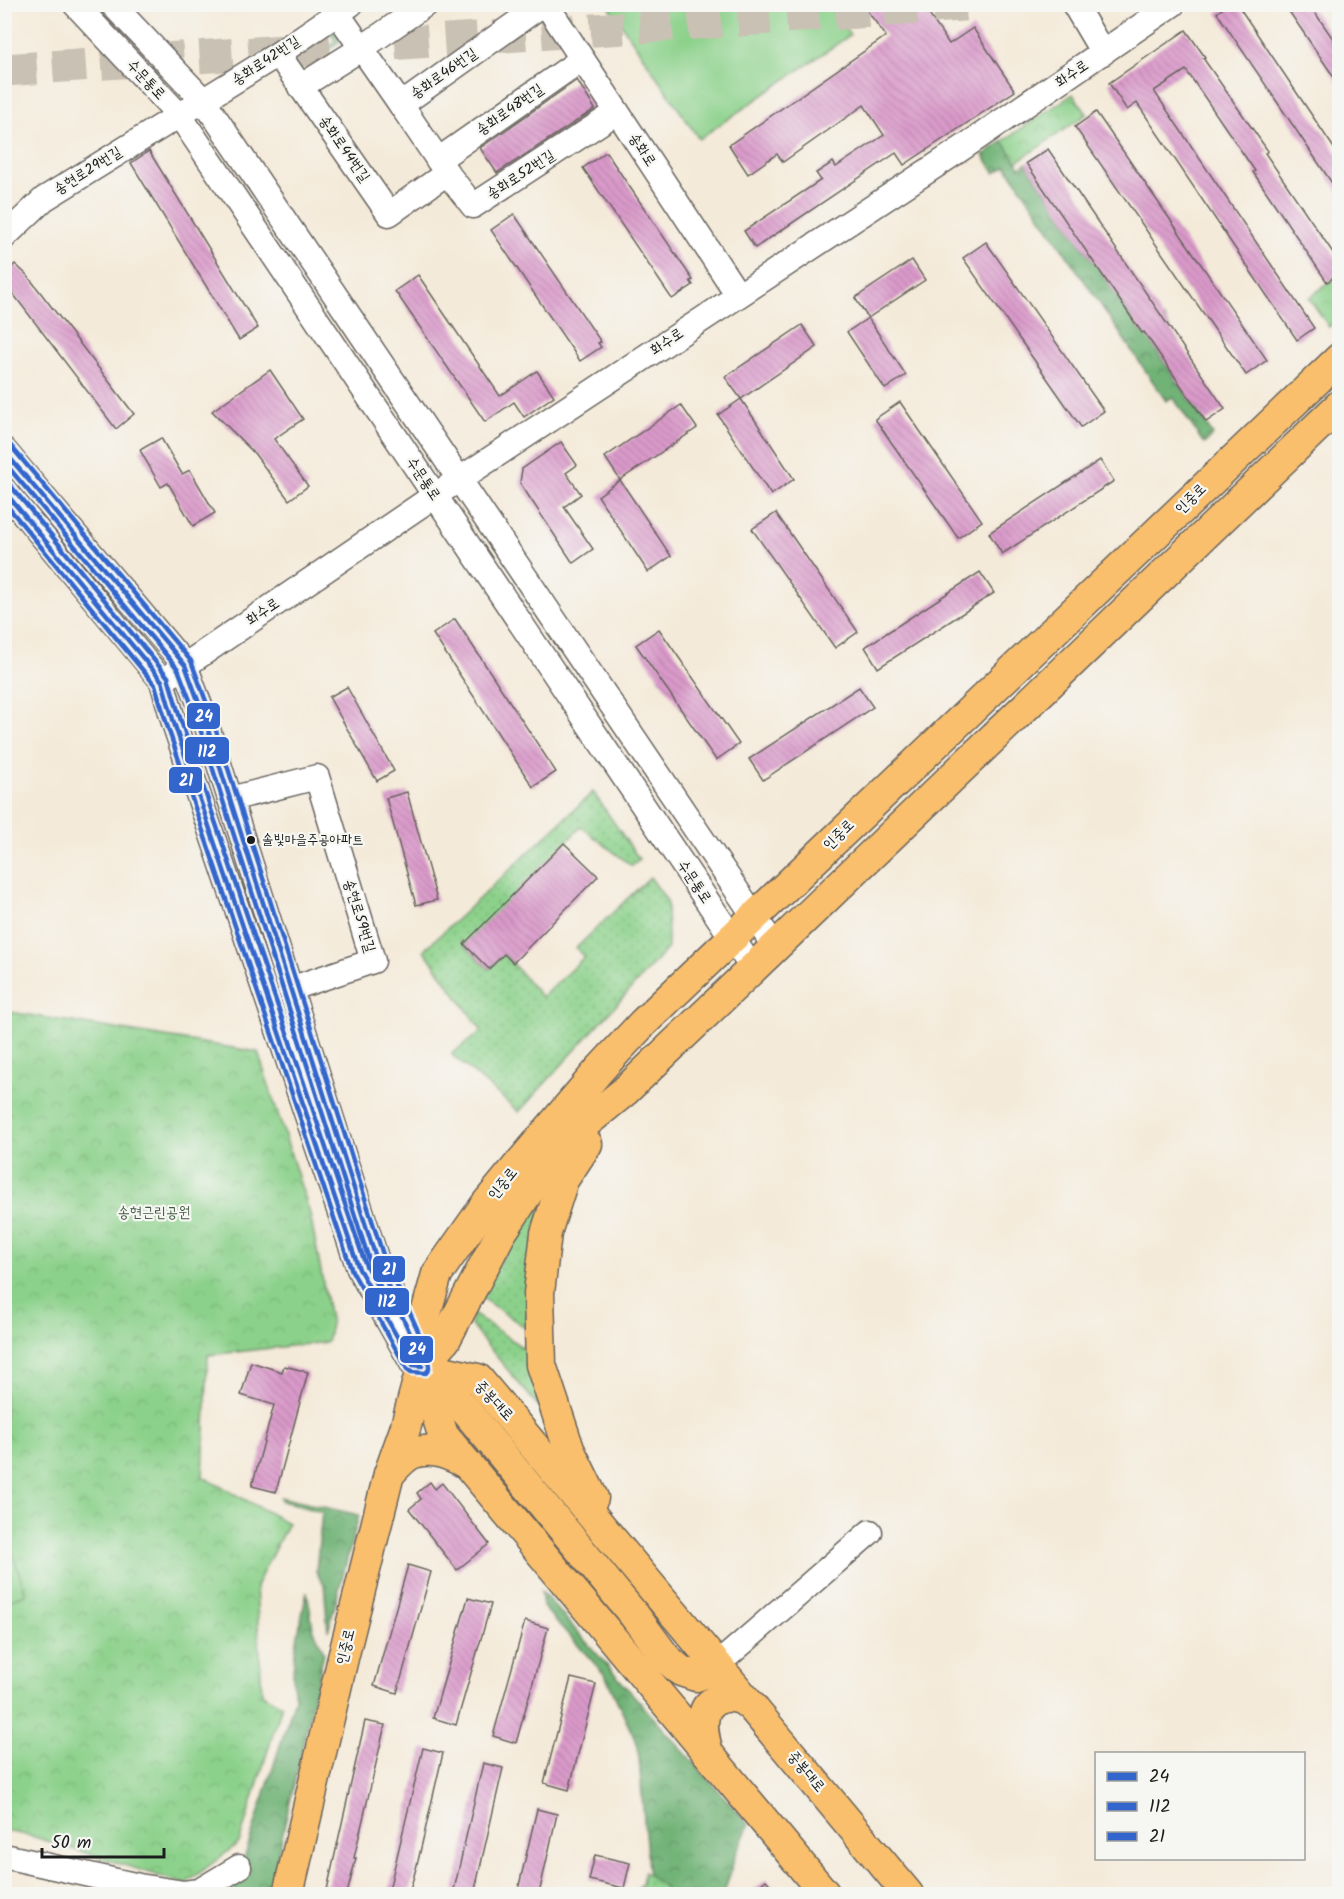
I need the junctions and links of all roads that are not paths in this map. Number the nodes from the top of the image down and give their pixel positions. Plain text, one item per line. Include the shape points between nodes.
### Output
1 (75, 4) edge
2 (112, 4) edge
3 (426, 4) edge
4 (544, 4) edge
5 (1074, 4) edge
6 (1173, 4) edge
7 (344, 9) edge
8 (1153, 12) edge
9 (362, 48) junction
10 (1103, 52) junction
11 (278, 54) junction
12 (582, 59) junction
13 (300, 87) junction
14 (204, 100) junction
15 (400, 105) junction
16 (617, 112) junction
17 (180, 116) junction
18 (443, 167) junction
19 (4, 237) edge
20 (738, 295) junction
21 (1340, 357) edge
22 (1340, 405) edge
23 (4, 450) edge
24 (459, 480) junction
25 (4, 490) edge
26 (434, 496) junction
27 (185, 665) junction
28 (162, 681) junction
29 (230, 799) junction
30 (754, 916) junction
31 (732, 938) junction
32 (775, 947) junction
33 (753, 969) junction
34 (290, 989) junction
35 (625, 1091) junction
36 (422, 1366) junction
37 (467, 1464) junction
38 (389, 1474) junction
39 (870, 1532) dead end
40 (612, 1539) junction
41 (634, 1616) junction
42 (717, 1665) junction
43 (665, 1702) junction
44 (753, 1708) junction
45 (708, 1753) junction
46 (4, 1856) edge
47 (239, 1867) dead end
48 (136, 1890) edge
49 (288, 1894) edge
50 (825, 1894) edge
51 (908, 1894) edge

1 - 17 street, 수문통로
2 - 14 street, 수문통로
3 - 9 street
4 - 12 street, 송화로
4 - 15 street, 송화로46번길
5 - 10 street
6 - 8 street, 화수로
7 - 9 street
7 - 11 street, 송화로42번길
8 - 10 street, 화수로
9 - 13 street
9 - 15 street
10 - 20 street, 화수로
11 - 13 street
11 - 14 street, 송화로42번길
12 - 16 street, 송화로
12 - 18 street, 송화로48번길
13 - 18 street, 송화로44번길 via 389,214
14 - 17 street, 송화로42번길
14 - 24 street, 수문통로
15 - 18 street, 송화로46번길
16 - 18 street, 송화로52번길 via 472,206
16 - 20 street, 송화로
17 - 19 street, 송현로29번길 via 44,199
17 - 26 street, 수문통로
20 - 24 street, 화수로
21 - 30 main road, 인중로
22 - 32 main road, 인중로
23 - 27 street
24 - 26 street, 화수로
24 - 30 street, 수문통로
25 - 28 street
26 - 27 street, 화수로
26 - 31 street, 수문통로
27 - 28 street, 화수로
27 - 29 street
28 - 36 street via 359,1269 413,1365
29 - 34 street
29 - 34 street, 송현로59번길 via 317,777 373,961
30 - 31 main road, 인중로
30 - 32 street, 수문통로
31 - 33 street, 수문통로
31 - 36 main road, 인중로 via 601,1068 487,1203 437,1274 422,1328
32 - 33 main road, 인중로
33 - 35 main road, 인중로
34 - 36 street via 378,1264
35 - 36 main road, 인중로 via 575,1132 540,1174 501,1233 445,1340
35 - 40 main road via 563,1180 546,1233 539,1293 541,1365 569,1449
36 - 37 main road via 443,1435
36 - 38 main road, 인중로
36 - 40 main road, 중봉대로 via 478,1379
36 - 41 main road via 461,1405
37 - 38 main road via 447,1453 429,1450 409,1455
37 - 43 main road
38 - 49 main road, 인중로
39 - 42 street
40 - 42 main road, 중봉대로
41 - 42 main road via 681,1671 696,1676
41 - 43 main road
42 - 44 main road, 중봉대로
43 - 45 main road
44 - 45 main road via 739,1698 725,1696 711,1703 704,1713
44 - 51 main road, 중봉대로
45 - 50 main road
46 - 48 street
47 - 48 street via 199,1891

